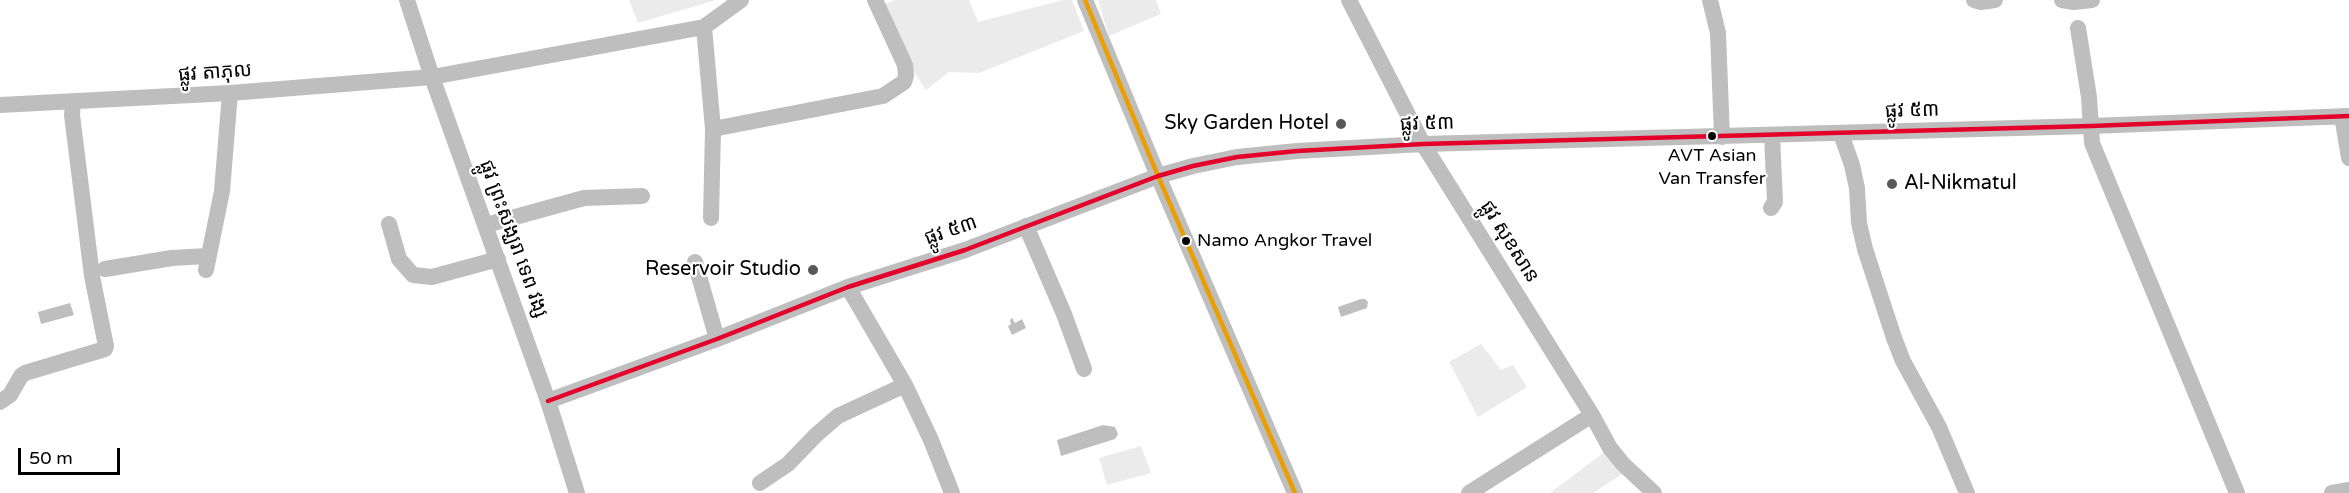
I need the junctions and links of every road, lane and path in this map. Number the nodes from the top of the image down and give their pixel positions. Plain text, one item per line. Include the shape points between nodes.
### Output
1 (407, 0) edge
2 (741, 0) edge
3 (874, 0) edge
4 (1085, 0) edge
5 (1349, 0) edge
6 (1710, 0) edge
7 (1974, 0) edge
8 (1995, 0) edge
9 (2062, 0) edge
10 (2092, 0) edge
11 (704, 27) junction
12 (2078, 28) dead end
13 (432, 77) junction
14 (230, 93) junction
15 (73, 102) junction
16 (0, 105) edge
17 (2345, 116) edge
18 (2090, 121) junction
19 (713, 129) junction
20 (1841, 134) junction
21 (1772, 136) junction
22 (1722, 137) junction
23 (1423, 144) junction
24 (2349, 158) edge
25 (1158, 176) junction
26 (642, 196) dead end
27 (1771, 208) dead end
28 (711, 218) dead end
29 (389, 224) dead end
30 (486, 225) junction
31 (1026, 226) junction
32 (498, 260) junction
33 (695, 262) dead end
34 (105, 269) dead end
35 (848, 287) junction
36 (717, 339) junction
37 (1084, 369) dead end
38 (905, 385) junction
39 (548, 400) junction
40 (0, 402) edge
41 (1592, 415) junction
42 (760, 483) dead end
43 (1496, 486) edge
44 (2349, 490) edge
45 (577, 493) edge
46 (952, 493) edge
47 (1295, 493) edge
48 (1469, 493) edge
49 (1654, 493) edge
50 (1967, 493) edge
51 (2237, 493) edge
52 (2332, 493) edge

1 - 13 street, ផ្លូវ ព្រះសង្ឃរា ទេព វង្ស
2 - 11 street
3 - 19 street via 905,65 904,82 883,96
4 - 25 street
5 - 23 street, ផ្លូវ សុខសាន
6 - 22 street via 1718,33
7 - 8 street
9 - 10 street
11 - 13 street, ផ្លូវ តាភុល
11 - 19 street
12 - 18 street
13 - 14 street, ផ្លូវ តាភុល
13 - 30 street, ផ្លូវ ព្រះសង្ឃរា ទេព វង្ស
14 - 15 street, ផ្លូវ តាភុល
14 - 34 street via 222,191 206,263 172,258
15 - 16 street, ផ្លូវ តាភុល
15 - 40 street via 92,276 106,346 21,376 10,395
17 - 18 street, ផ្លូវ ៥៣
17 - 24 street
18 - 20 street, ផ្លូវ ៥៣
18 - 51 street via 2092,143
19 - 28 street
20 - 21 street, ផ្លូវ ៥៣
20 - 50 street via 1857,188 1865,249 1894,338
21 - 22 street, ផ្លូវ ៥៣
21 - 27 street via 1775,202
22 - 23 street, ផ្លូវ ៥៣
23 - 25 street, ផ្លូវ ៥៣ via 1237,157
23 - 41 street, ផ្លូវ សុខសាន
25 - 31 street, ផ្លូវ ៥៣
25 - 47 street
26 - 30 street via 584,198
29 - 32 street via 399,259 413,275 432,277
30 - 32 street, ផ្លូវ ព្រះសង្ឃរា ទេព វង្ស
31 - 35 street, ផ្លូវ ៥៣
31 - 37 street
32 - 39 street, ផ្លូវ ព្រះសង្ឃរា ទេព វង្ស
33 - 36 street
35 - 36 street, ផ្លូវ ៥៣
35 - 38 street
36 - 39 street, ផ្លូវ ៥៣
38 - 42 street via 838,416 788,464
38 - 46 street
39 - 45 street, ផ្លូវ ព្រះសង្ឃរា ទេព វង្ស
41 - 43 street
41 - 49 street, ផ្លូវ សុខសាន via 1610,448
43 - 48 street
44 - 52 street

